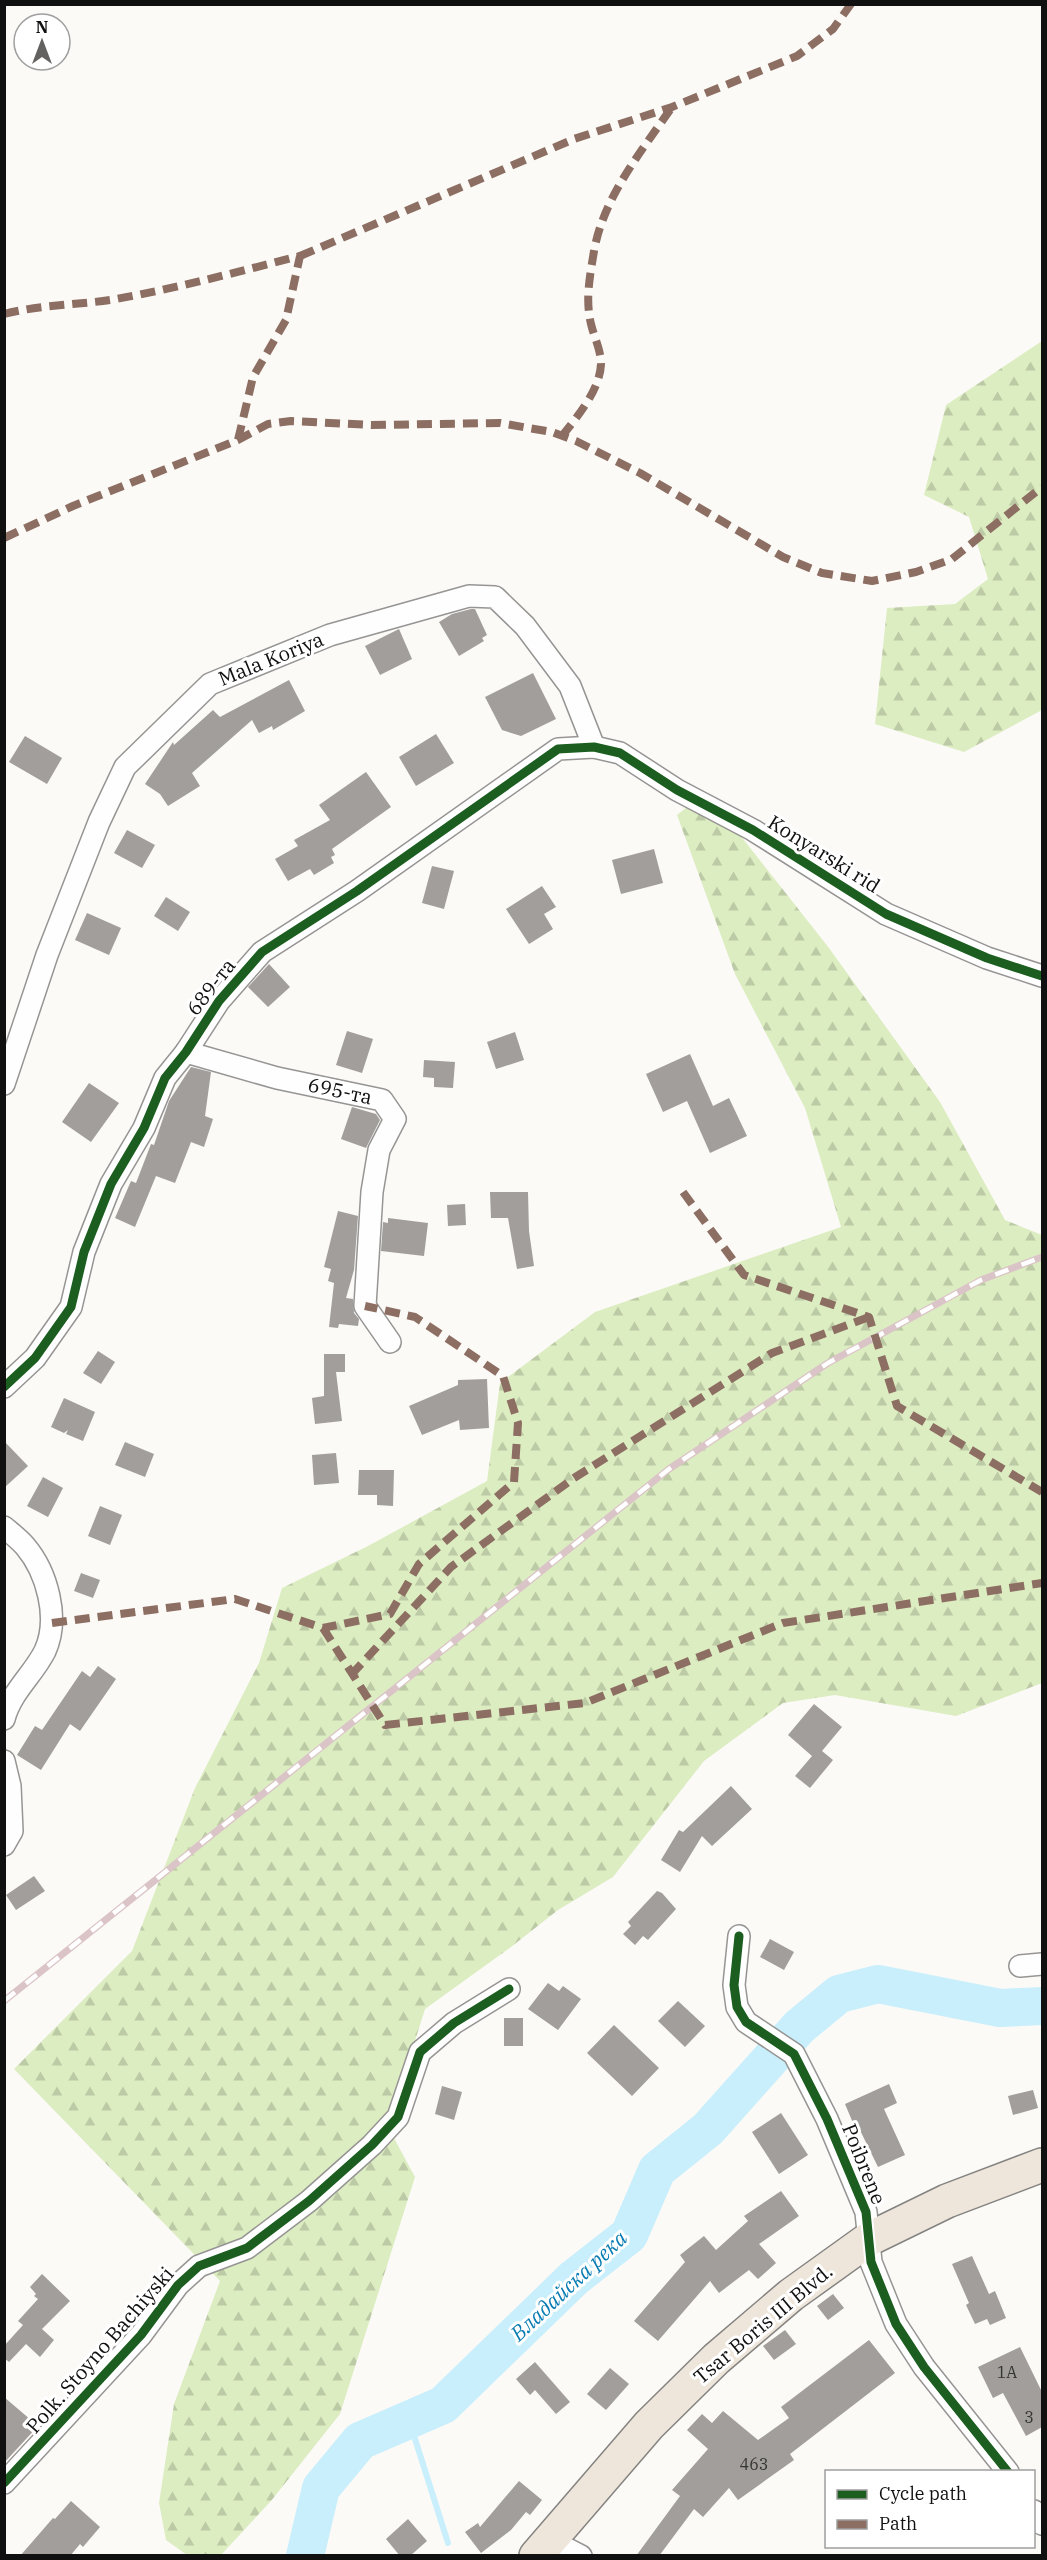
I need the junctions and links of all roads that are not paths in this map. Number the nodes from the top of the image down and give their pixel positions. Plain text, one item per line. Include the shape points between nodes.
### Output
1 (594, 747) junction
2 (1042, 975) edge
3 (186, 1052) junction
4 (4, 1084) edge
5 (390, 1342) dead end
6 (4, 1387) edge
7 (4, 1527) edge
8 (4, 1719) edge
9 (4, 1761) edge
10 (4, 1845) edge
11 (740, 1936) dead end
12 (1042, 1964) edge
13 (1020, 1966) dead end
14 (509, 1989) dead end
15 (1042, 2165) edge
16 (869, 2239) junction
17 (1006, 2470) edge
18 (4, 2483) edge
19 (543, 2548) edge
20 (581, 2556) edge

1 - 2 street, Konyarski rid via 620,753 886,914 987,958
1 - 3 street, 689-та via 558,749 357,891 262,952 219,1001
1 - 4 street, Mala Koriya via 570,686 525,626 495,597 469,596 330,635 210,684 124,767 47,955
3 - 5 street, 695-та via 277,1078 382,1100 395,1119 379,1150 364,1306
3 - 6 street, 689-та via 165,1078 144,1128 111,1184 84,1252 70,1307 35,1358
7 - 8 street via 25,1546 45,1579 52,1623 45,1650 8,1705
9 - 10 street via 10,1786 12,1831
11 - 16 street, Poibrene via 734,1985 737,2007 746,2022 794,2054 866,2212
12 - 13 street
14 - 18 street, Polk. Stoyno Bachiyski via 454,2023 420,2052 398,2117 372,2145 309,2201 247,2247 199,2266 178,2285 141,2335
15 - 16 main road, Tsar Boris III Blvd. via 948,2201
16 - 17 street, Poibrene via 871,2262 896,2324 924,2367
16 - 19 main road, Tsar Boris III Blvd. via 791,2295 716,2359 649,2425
19 - 20 street

